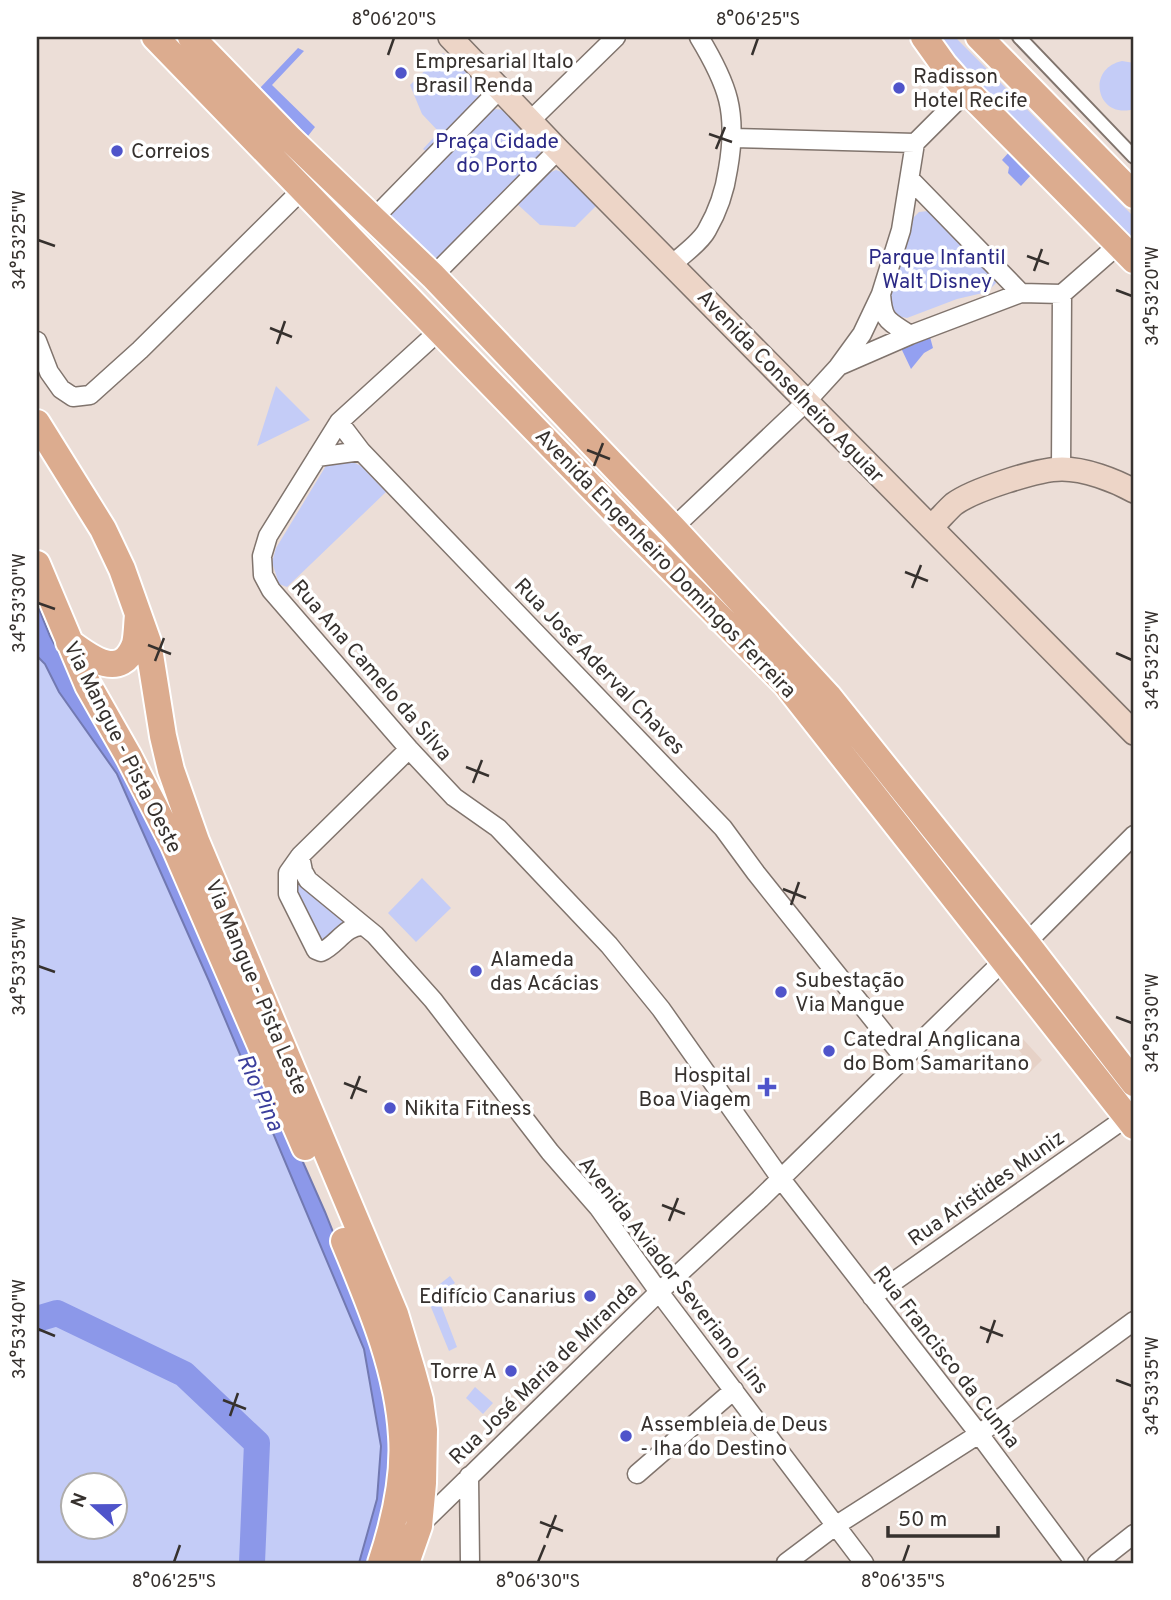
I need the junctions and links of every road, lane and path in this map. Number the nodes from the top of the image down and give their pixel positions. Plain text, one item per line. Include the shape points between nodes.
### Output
1 (155, 37) edge
2 (191, 37) edge
3 (450, 37) edge
4 (616, 37) edge
5 (699, 37) edge
6 (925, 37) edge
7 (979, 37) edge
8 (1019, 37) edge
9 (500, 89) junction
10 (967, 90) junction
11 (531, 120) junction
12 (733, 138) junction
13 (915, 144) junction
14 (558, 150) junction
15 (1134, 156) edge
16 (323, 169) junction
17 (910, 179) junction
18 (304, 189) junction
19 (1134, 195) edge
20 (374, 218) junction
21 (1126, 253) edge
22 (673, 264) junction
23 (433, 276) junction
24 (1021, 293) junction
25 (1062, 294) junction
26 (881, 295) junction
27 (440, 330) junction
28 (910, 335) junction
29 (37, 341) edge
30 (838, 367) junction
31 (806, 402) junction
32 (339, 422) junction
33 (37, 423) edge
34 (360, 451) junction
35 (317, 457) junction
36 (1062, 469) junction
37 (1134, 491) edge
38 (931, 527) junction
39 (673, 528) junction
40 (37, 564) edge
41 (139, 612) junction
42 (69, 642) junction
43 (1134, 733) edge
44 (409, 749) junction
45 (1134, 835) edge
46 (301, 863) junction
47 (362, 926) junction
48 (1026, 943) junction
49 (1003, 962) junction
50 (904, 1058) junction
51 (1134, 1083) edge
52 (1130, 1121) edge
53 (780, 1179) junction
54 (659, 1292) junction
55 (872, 1297) junction
56 (1134, 1321) edge
57 (734, 1390) junction
58 (979, 1434) junction
59 (637, 1474) dead end
60 (464, 1481) junction
61 (419, 1526) junction
62 (835, 1526) junction
63 (1134, 1534) edge
64 (381, 1563) edge
65 (406, 1563) edge
66 (470, 1563) edge
67 (786, 1563) edge
68 (864, 1563) edge
69 (1075, 1563) edge
70 (1097, 1563) edge

1 - 18 main road, Avenida Engenheiro Domingos Ferreira
2 - 16 main road, Avenida Engenheiro Domingos Ferreira
3 - 9 main road, Avenida Conselheiro Aguiar
4 - 11 street
5 - 12 street via 730,102
6 - 10 main road
7 - 19 main road
8 - 15 street
9 - 11 main road, Avenida Conselheiro Aguiar
9 - 20 street
10 - 13 street
10 - 21 main road
11 - 14 main road, Avenida Conselheiro Aguiar
12 - 13 street
12 - 22 street via 724,191 706,232
13 - 17 street
14 - 22 main road, Avenida Conselheiro Aguiar
14 - 23 street
16 - 18 street
16 - 20 main road, Avenida Engenheiro Domingos Ferreira
17 - 24 street
17 - 26 street via 901,230
18 - 27 main road, Avenida Engenheiro Domingos Ferreira
18 - 29 street via 90,395 73,397 61,389
20 - 23 main road, Avenida Engenheiro Domingos Ferreira
21 - 25 street
22 - 31 main road, Avenida Conselheiro Aguiar
23 - 39 main road, Avenida Engenheiro Domingos Ferreira
24 - 25 street
24 - 28 street
25 - 36 street
26 - 28 street via 882,313
26 - 30 street via 862,334
27 - 32 street
27 - 49 main road, Avenida Engenheiro Domingos Ferreira via 786,684
28 - 30 street
30 - 31 street
31 - 38 main road, Avenida Conselheiro Aguiar
31 - 39 street
32 - 34 street, Rua José Aderval Chaves
32 - 35 street, Rua Ana Camelo da Silva
33 - 41 main road, Via Mangue - Pista Leste via 103,529
34 - 35 street
34 - 50 street, Rua José Aderval Chaves via 723,828
35 - 44 street, Rua Ana Camelo da Silva via 268,536 263,575 302,627
36 - 37 main road
36 - 38 main road via 966,497
38 - 43 main road, Avenida Conselheiro Aguiar
39 - 48 main road, Avenida Engenheiro Domingos Ferreira via 828,696
40 - 42 main road, Via Mangue - Pista Oeste
41 - 42 main road via 135,644 118,663 99,662
41 - 61 main road, Via Mangue - Pista Leste via 154,668 163,736 182,804 395,1314 424,1430
42 - 64 main road, Via Mangue - Pista Oeste via 174,845 322,1185 386,1349 402,1439 391,1533
44 - 46 street
44 - 53 street, Rua Ana Camelo da Silva via 454,797 503,833 608,945 661,1009
45 - 48 street, Rua José Maria de Miranda
46 - 47 street, Avenida Aviador Severiano Lins via 308,880
46 - 47 street via 288,873 288,894 316,950 328,950 353,927
47 - 54 street, Avenida Aviador Severiano Lins via 433,1000 542,1143 598,1207
48 - 49 street, Rua José Maria de Miranda
48 - 51 main road, Avenida Engenheiro Domingos Ferreira
49 - 50 street, Rua José Maria de Miranda
49 - 52 main road, Avenida Engenheiro Domingos Ferreira
50 - 53 street, Rua José Maria de Miranda
52 - 55 street, Rua Aristides Muniz
53 - 54 street, Rua José Maria de Miranda
53 - 55 street, Rua Francisco da Cunha
54 - 57 street, Avenida Aviador Severiano Lins
54 - 60 street, Rua José Maria de Miranda
55 - 58 street, Rua Francisco da Cunha
56 - 58 street
57 - 59 street
57 - 62 street, Avenida Aviador Severiano Lins
58 - 62 street
58 - 69 street, Rua Francisco da Cunha
60 - 61 street, Rua José Maria de Miranda
60 - 66 street
61 - 65 main road, Via Mangue - Pista Leste
62 - 67 street
62 - 68 street, Avenida Aviador Severiano Lins
63 - 70 street

